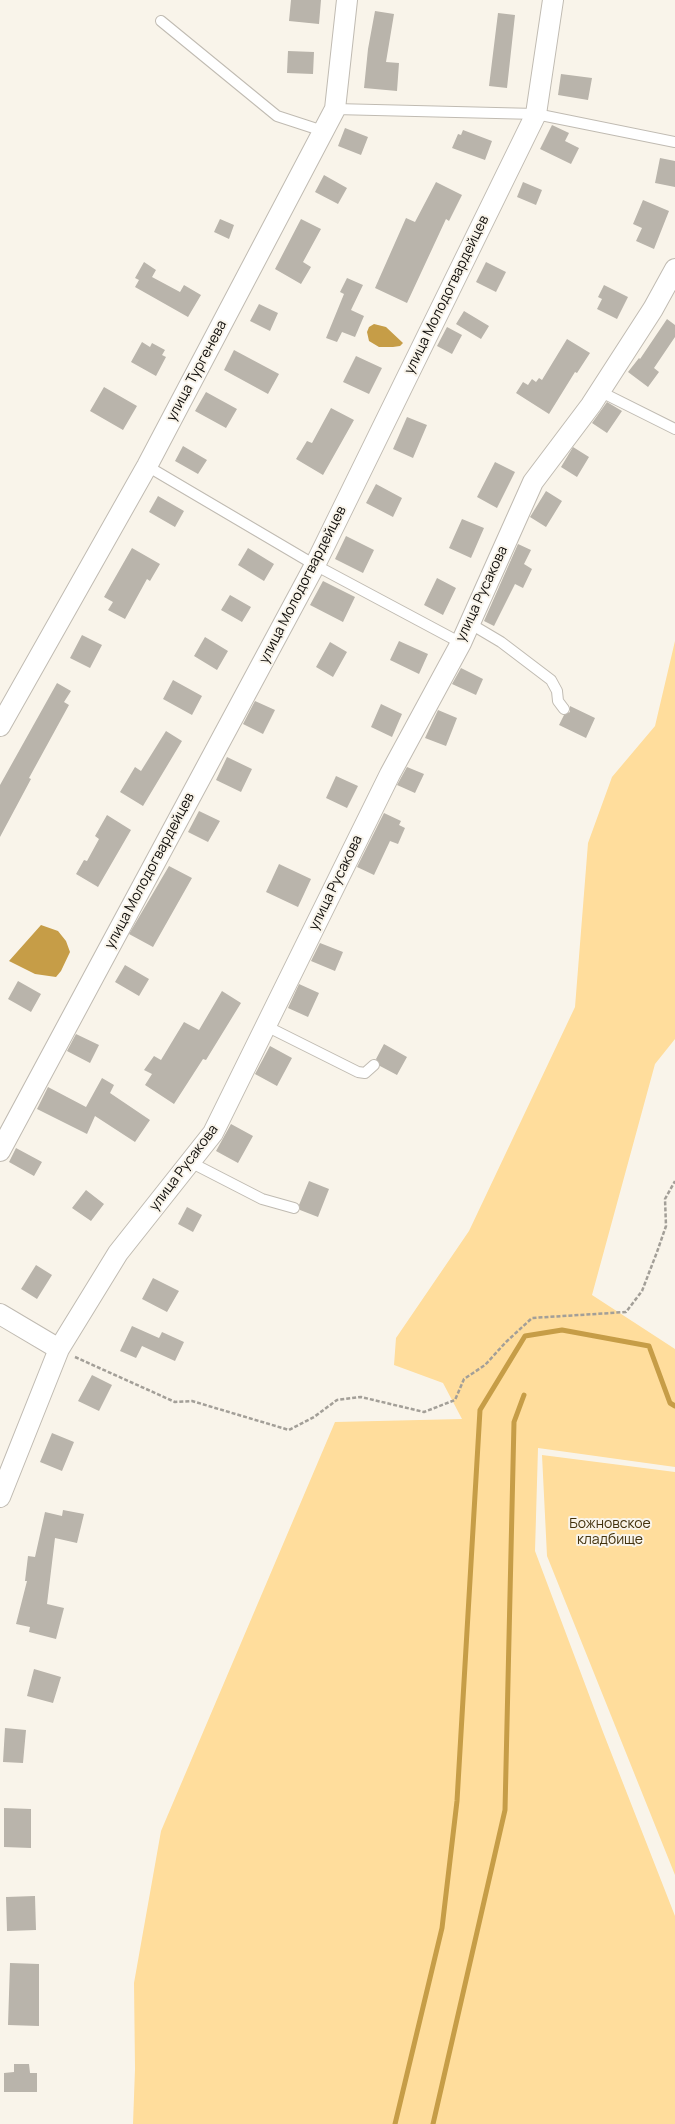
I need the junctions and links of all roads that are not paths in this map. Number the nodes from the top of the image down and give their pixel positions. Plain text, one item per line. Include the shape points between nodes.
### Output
1 (347, 0) edge
2 (553, 0) edge
3 (160, 21) dead end
4 (335, 109) junction
5 (536, 114) junction
6 (323, 131) junction
7 (675, 142) edge
8 (675, 269) edge
9 (599, 391) junction
10 (675, 430) edge
11 (147, 466) junction
12 (315, 565) junction
13 (469, 623) junction
14 (460, 643) junction
15 (564, 709) dead end
16 (0, 726) edge
17 (266, 1026) junction
18 (374, 1065) dead end
19 (0, 1151) edge
20 (190, 1162) junction
21 (294, 1208) dead end
22 (0, 1314) edge
23 (59, 1349) junction
24 (0, 1497) edge

1 - 4 street, улица Тургенева
2 - 5 street, улица Молодогвардейцев
3 - 6 lane via 277,116
4 - 5 lane
4 - 6 street, улица Тургенева
5 - 7 lane
5 - 12 street, улица Молодогвардейцев
6 - 11 street, улица Тургенева
8 - 9 street, улица Русакова via 653,309
9 - 10 lane
9 - 13 street, улица Русакова via 533,482
11 - 12 lane
11 - 16 street, улица Тургенева
12 - 14 lane
12 - 19 street, улица Молодогвардейцев
13 - 14 street, улица Русакова
13 - 15 lane via 501,642 551,680 557,691 558,701
14 - 17 street, улица Русакова via 390,774
17 - 18 lane via 358,1072 365,1073
17 - 20 street, улица Русакова via 213,1133
20 - 21 lane via 262,1199
20 - 23 street, улица Русакова via 118,1254
22 - 23 street
23 - 24 street, улица Русакова

